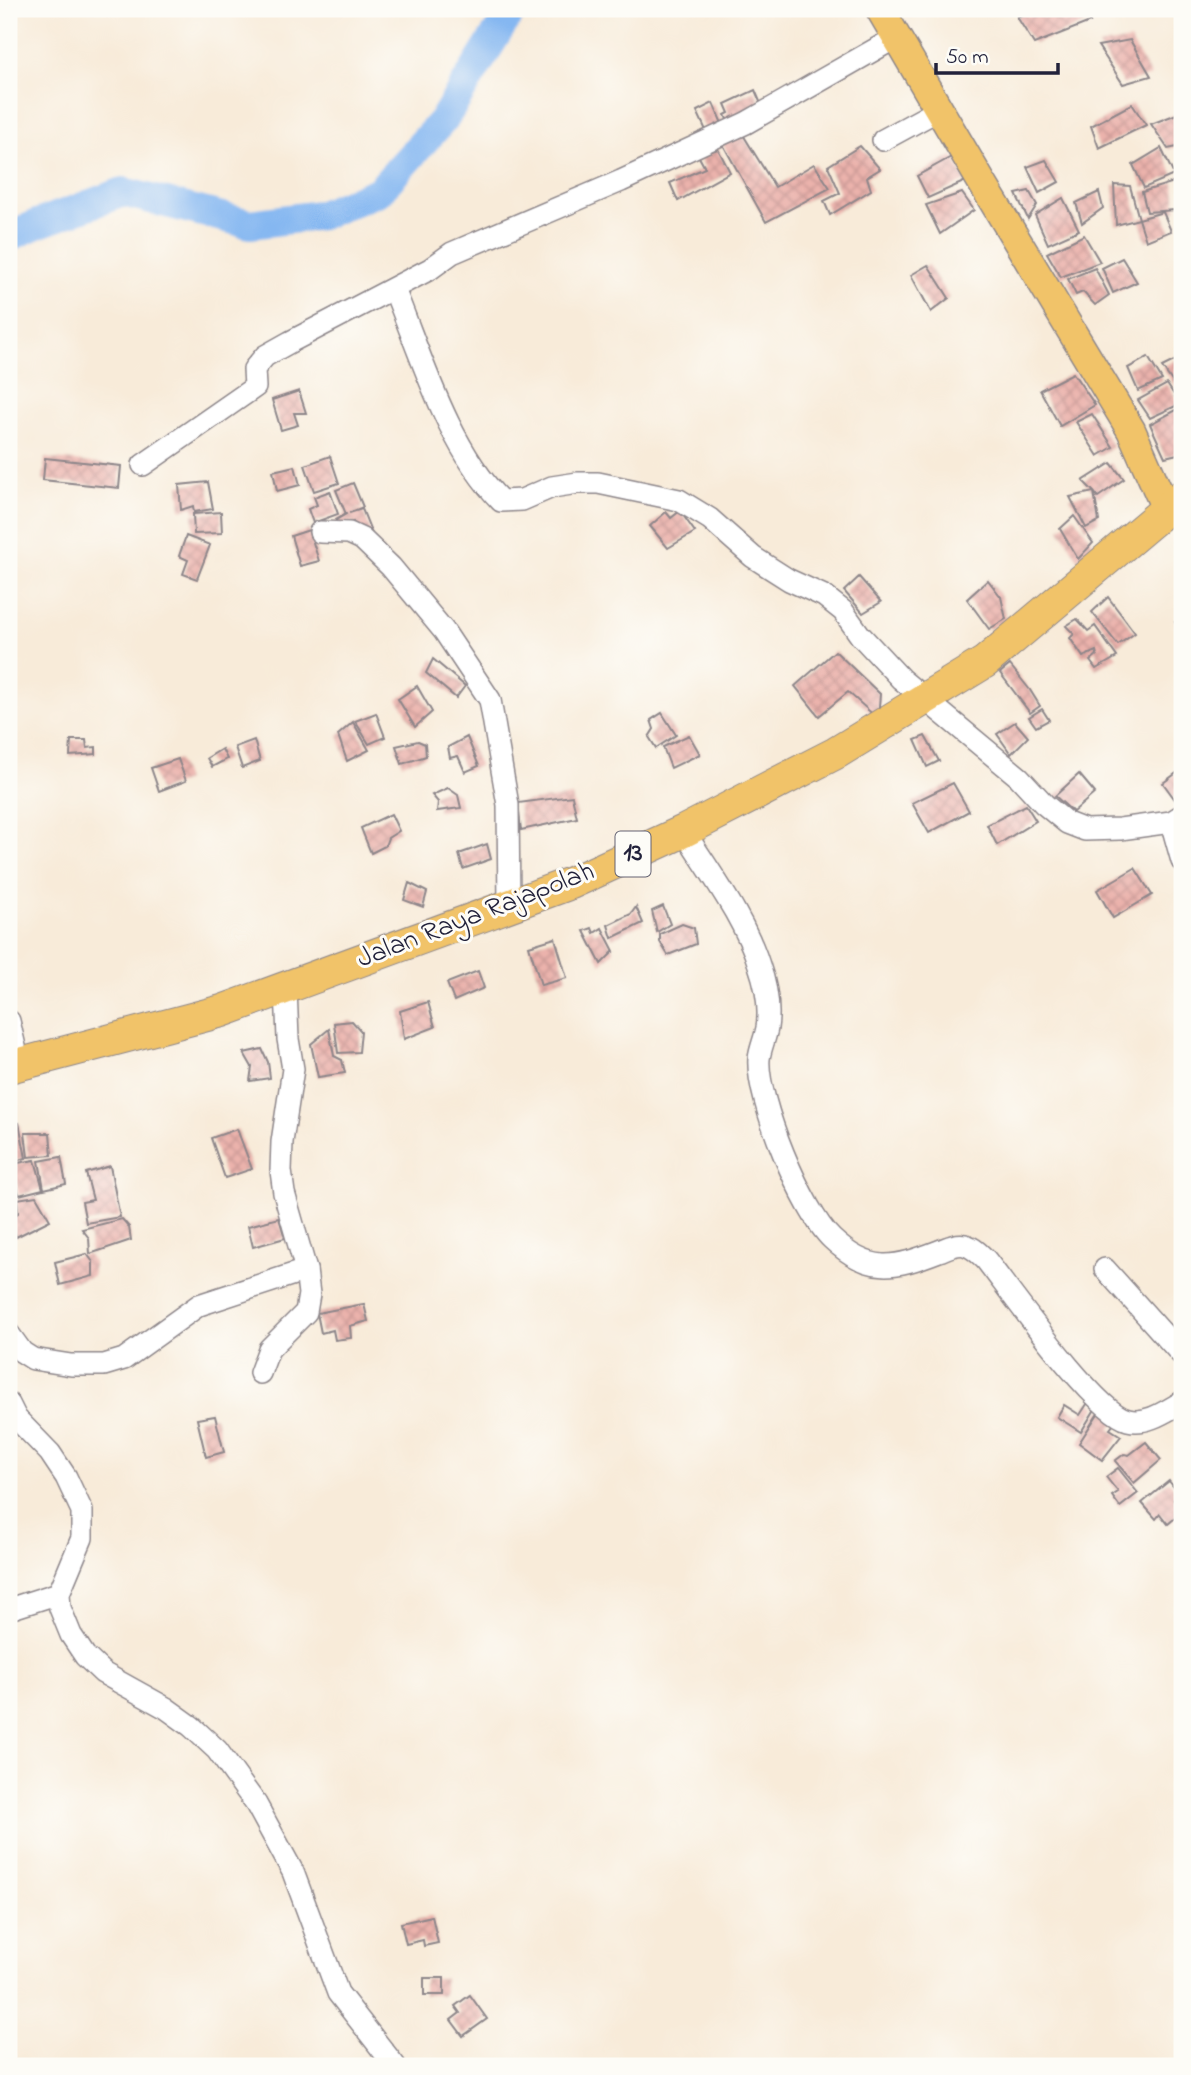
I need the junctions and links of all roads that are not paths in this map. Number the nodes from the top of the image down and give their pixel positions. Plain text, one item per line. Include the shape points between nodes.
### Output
1 (880, 9) edge
2 (897, 37) junction
3 (940, 109) junction
4 (883, 139) dead end
5 (394, 289) junction
6 (143, 466) dead end
7 (1174, 502) edge
8 (320, 531) dead end
9 (925, 700) junction
10 (1177, 818) edge
11 (684, 831) junction
12 (1182, 861) edge
13 (509, 906) junction
14 (286, 988) junction
15 (9, 1021) edge
16 (14, 1065) edge
17 (1105, 1269) dead end
18 (306, 1270) junction
19 (10, 1343) edge
20 (1182, 1355) edge
21 (260, 1373) dead end
22 (1182, 1402) edge
23 (9, 1405) edge
24 (58, 1592) junction
25 (9, 1609) edge
26 (396, 2066) edge

1 - 2 main road
2 - 3 main road
2 - 5 street via 746,123 458,250
3 - 4 street
3 - 7 main road
5 - 6 street via 265,356 254,369 255,387
5 - 9 street via 445,417 486,485 501,501 522,500 552,487 578,483 679,500 710,519 753,557 844,611 876,653
7 - 9 highway, Jalan Raya Rajapolah / 13 via 985,662
8 - 13 street via 349,533 391,568 444,631 490,700 508,805
9 - 10 street via 1067,823 1085,830 1120,829
9 - 11 highway, Jalan Raya Rajapolah / 13 via 836,753
10 - 12 street
11 - 13 highway, Jalan Raya Rajapolah / 13
11 - 22 street via 746,934 759,965 768,1003 759,1060 761,1083 800,1194 818,1225 854,1256 877,1265 899,1265 962,1244 974,1249 1104,1407 1137,1422
13 - 14 highway, Jalan Raya Rajapolah / 13
14 - 16 highway, Jalan Raya Rajapolah / 13 via 222,1011
14 - 18 street via 293,1069 281,1171
15 - 16 street
17 - 20 street
18 - 19 street via 199,1305 124,1359 104,1365 33,1359
18 - 21 street via 306,1312 269,1349
23 - 24 street via 50,1453 82,1511 82,1538
24 - 25 street
24 - 26 street via 71,1635 85,1656 191,1726 217,1750 256,1804 293,1872 338,1993

